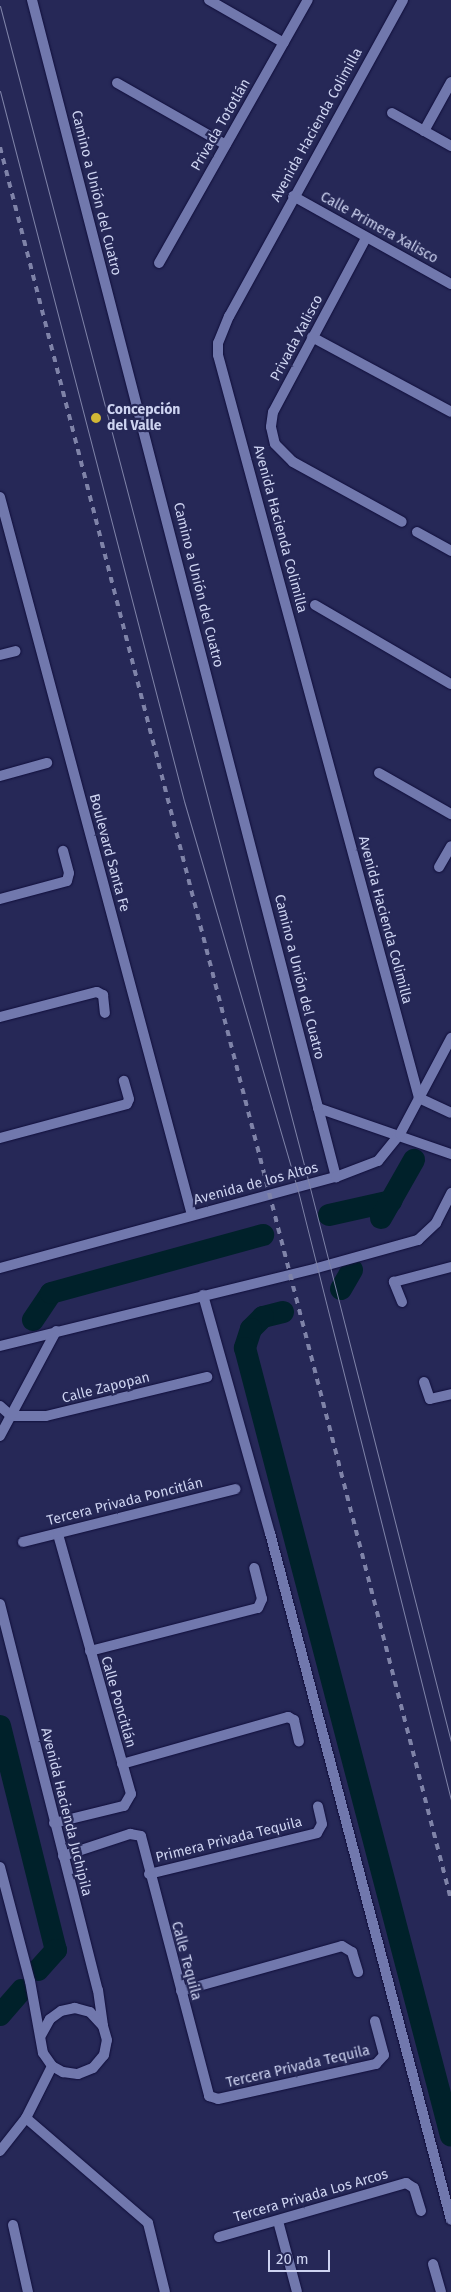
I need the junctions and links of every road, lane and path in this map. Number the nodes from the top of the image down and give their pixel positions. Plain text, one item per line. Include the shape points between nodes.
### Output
1 (32, 0) edge
2 (209, 0) edge
3 (308, 0) edge
4 (403, 0) edge
5 (284, 43) junction
6 (451, 82) edge
7 (116, 83) dead end
8 (392, 112) dead end
9 (424, 131) junction
10 (226, 145) junction
11 (451, 146) edge
12 (293, 196) junction
13 (366, 238) junction
14 (159, 263) dead end
15 (451, 284) edge
16 (312, 336) junction
17 (451, 412) edge
18 (0, 497) edge
19 (402, 522) dead end
20 (417, 532) dead end
21 (451, 551) edge
22 (315, 605) dead end
23 (16, 651) dead end
24 (0, 655) edge
25 (451, 684) edge
26 (47, 763) dead end
27 (379, 773) dead end
28 (0, 776) edge
29 (451, 814) edge
30 (451, 846) edge
31 (63, 851) dead end
32 (440, 867) dead end
33 (0, 899) edge
34 (105, 1012) dead end
35 (0, 1017) edge
36 (451, 1038) edge
37 (124, 1081) dead end
38 (419, 1098) junction
39 (318, 1108) junction
40 (451, 1114) edge
41 (400, 1134) junction
42 (0, 1138) edge
43 (451, 1154) edge
44 (336, 1177) junction
45 (451, 1193) edge
46 (192, 1215) junction
47 (451, 1267) edge
48 (0, 1268) edge
49 (203, 1295) junction
50 (402, 1302) dead end
51 (56, 1331) junction
52 (0, 1346) edge
53 (207, 1377) dead end
54 (424, 1382) dead end
55 (451, 1394) edge
56 (0, 1406) edge
57 (11, 1416) junction
58 (0, 1436) edge
59 (234, 1489) dead end
60 (58, 1534) junction
61 (22, 1542) dead end
62 (254, 1568) dead end
63 (0, 1604) edge
64 (90, 1651) junction
65 (299, 1741) dead end
66 (122, 1764) junction
67 (318, 1806) dead end
68 (54, 1823) junction
69 (63, 1856) junction
70 (0, 1867) edge
71 (149, 1874) junction
72 (358, 1972) dead end
73 (181, 1991) junction
74 (374, 2021) dead end
75 (103, 2026) junction
76 (41, 2035) junction
77 (52, 2066) junction
78 (209, 2096) joint
79 (26, 2118) junction
80 (0, 2151) edge
81 (421, 2211) dead end
82 (451, 2220) edge
83 (278, 2221) junction
84 (13, 2225) dead end
85 (219, 2237) dead end
86 (433, 2264) dead end
87 (26, 2292) edge
88 (165, 2292) edge
89 (297, 2292) edge
90 (441, 2292) edge

1 - 39 street, Camino a Unión del Cuatro
2 - 5 street
3 - 5 street, Privada Tototlán
4 - 12 street, Avenida Hacienda Colimilla
5 - 10 street, Privada Tototlán
6 - 9 street
7 - 10 street
8 - 9 street
9 - 11 street
10 - 14 street, Privada Tototlán
12 - 13 street, Calle Primera Xalisco
12 - 38 street, Avenida Hacienda Colimilla via 223,329 218,355
13 - 15 street, Calle Primera Xalisco
13 - 16 street, Privada Xalisco
16 - 17 street
16 - 19 street, Privada Xalisco via 273,412 272,436 282,453
18 - 46 street, Boulevard Santa Fe
20 - 21 street
22 - 25 street
23 - 24 street
26 - 28 street
27 - 29 street
30 - 32 street
31 - 33 street via 69,873 67,882
34 - 35 street via 103,995 97,992
36 - 38 street, Avenida de los Altos
37 - 42 street via 129,1098 127,1104
38 - 40 street
38 - 41 street, Avenida de los Altos
39 - 41 street
39 - 44 street, Camino a Unión del Cuatro
41 - 43 street
41 - 44 street, Avenida de los Altos via 378,1161
44 - 46 street, Avenida de los Altos
45 - 49 street via 436,1223 418,1240
46 - 48 street, Avenida de los Altos
47 - 50 street via 394,1282
49 - 51 street
49 - 82 street via 270,1533
51 - 52 street
51 - 57 street
53 - 57 street, Calle Zapopan via 46,1416
54 - 55 street via 430,1399
56 - 57 street
57 - 58 street
59 - 60 street, Tercera Privada Poncitlán
60 - 61 street, Tercera Privada Poncitlán
60 - 64 street, Calle Poncitlán
62 - 64 street via 262,1599 258,1608
63 - 68 street, Avenida Hacienda Juchipila
64 - 66 street, Calle Poncitlán
65 - 66 street via 294,1720 288,1717
66 - 68 street, Calle Poncitlán via 131,1794 128,1802
67 - 71 street, Primera Privada Tequila via 322,1824 317,1833
68 - 69 street, Avenida Hacienda Juchipila
69 - 71 street, Calle Tequila via 138,1833 143,1840
69 - 75 street, Avenida Hacienda Juchipila via 98,1990
70 - 76 street
71 - 73 street, Calle Tequila
72 - 73 street via 352,1952 342,1946
73 - 78 street, Calle Tequila
74 - 78 street, Tercera Privada Tequila via 384,2055 379,2063 218,2099
75 - 76 street via 90,2012 75,2008 61,2010 50,2019
75 - 77 street via 107,2040 104,2055 93,2068 78,2074
76 - 77 street via 43,2053
77 - 79 street
79 - 80 street
79 - 88 street via 148,2223
81 - 83 street, Tercera Privada Los Arcos via 414,2188 406,2183
83 - 85 street, Tercera Privada Los Arcos
83 - 89 street
84 - 87 street
86 - 90 street

